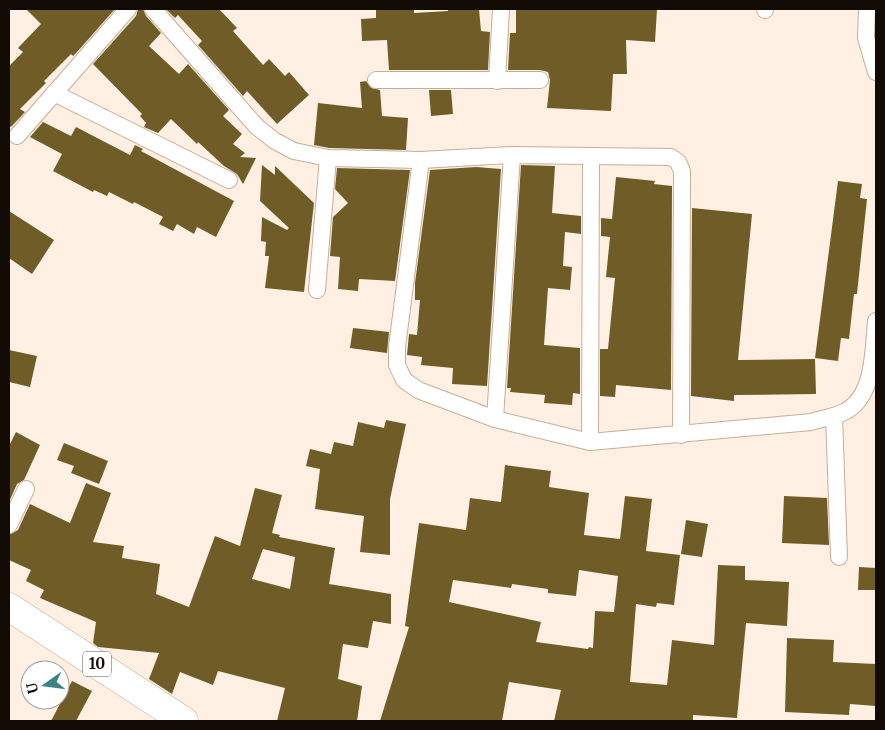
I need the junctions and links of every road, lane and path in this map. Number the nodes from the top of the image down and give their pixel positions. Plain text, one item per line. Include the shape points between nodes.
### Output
1 (128, 9) edge
2 (153, 9) edge
3 (501, 9) edge
4 (868, 9) edge
5 (876, 72) edge
6 (376, 80) dead end
7 (540, 80) dead end
8 (497, 81) junction
9 (54, 93) junction
10 (17, 136) dead end
11 (512, 155) junction
12 (591, 156) junction
13 (328, 158) junction
14 (421, 160) junction
15 (229, 180) dead end
16 (317, 290) dead end
17 (876, 321) edge
18 (834, 416) junction
19 (495, 419) junction
20 (681, 435) junction
21 (590, 442) junction
22 (26, 490) dead end
23 (9, 525) edge
24 (840, 557) dead end
25 (9, 607) edge
26 (184, 721) edge

1 - 9 street
2 - 13 street via 257,127 294,151
3 - 8 street
4 - 5 street via 866,38
6 - 8 street
7 - 8 street
9 - 10 street
9 - 15 street
11 - 12 street
11 - 14 street
11 - 19 street
12 - 20 street via 671,157 682,171
12 - 21 street
13 - 14 street
13 - 16 street
14 - 19 street via 397,365 404,380 418,390
17 - 18 street via 872,364 863,396 845,412
18 - 20 street via 811,422
18 - 24 street
19 - 21 street
20 - 21 street
22 - 23 street
25 - 26 highway, 10

